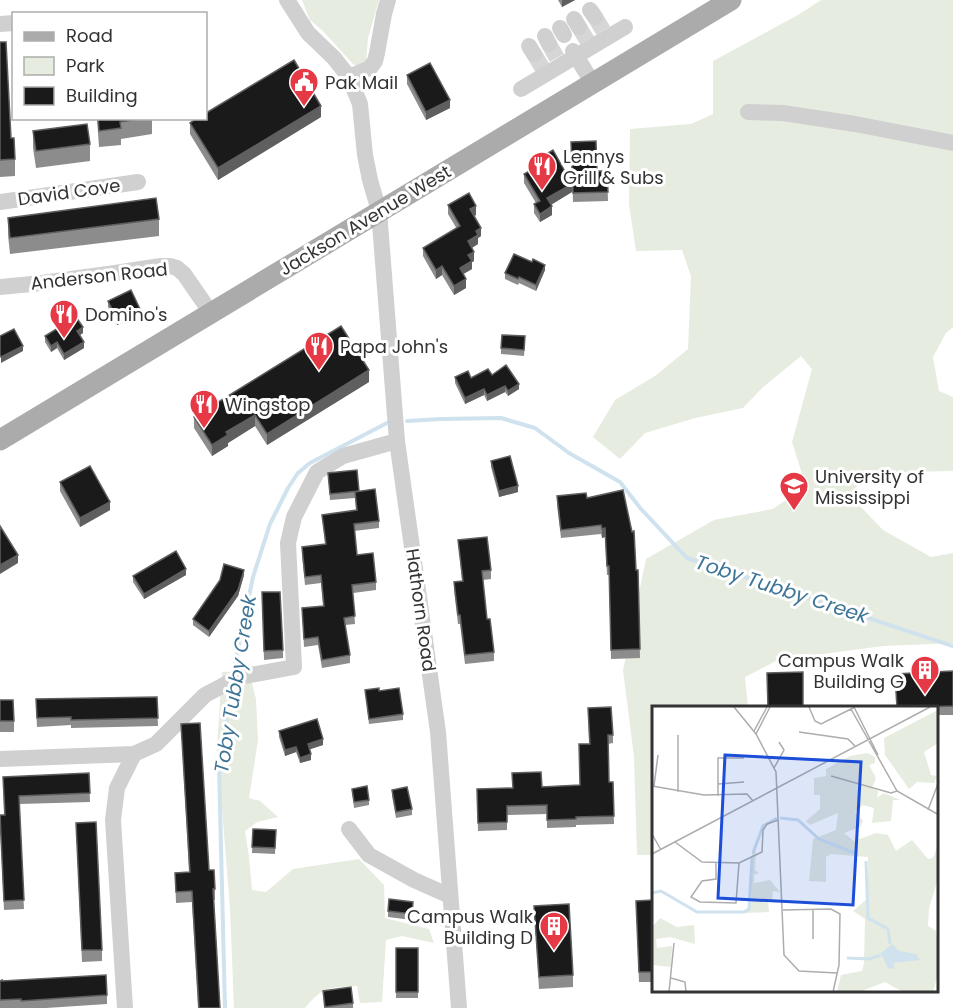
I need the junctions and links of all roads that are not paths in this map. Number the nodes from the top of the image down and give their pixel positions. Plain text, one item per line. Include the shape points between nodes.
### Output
1 (287, 0) edge
2 (388, 0) edge
3 (731, 0) edge
4 (625, 27) dead end
5 (575, 53) junction
6 (349, 77) junction
7 (592, 82) junction
8 (521, 89) dead end
9 (748, 112) dead end
10 (953, 143) edge
11 (138, 182) dead end
12 (0, 202) edge
13 (379, 211) junction
14 (0, 287) edge
15 (211, 313) junction
16 (0, 440) edge
17 (397, 441) junction
18 (134, 754) junction
19 (0, 759) edge
20 (349, 829) dead end
21 (450, 896) junction
22 (125, 1008) edge
23 (459, 1008) edge

1 - 6 street, Hathorn Road via 308,33
2 - 6 street via 375,61 370,68
3 - 7 main road, Jackson Avenue West
4 - 5 street
5 - 7 street
5 - 8 street
6 - 13 street, Hathorn Road via 360,104 368,172
7 - 13 main road, Jackson Avenue West
9 - 10 street via 783,113
11 - 12 street, David Cove
13 - 15 main road, Jackson Avenue West
13 - 17 street, Hathorn Road
14 - 15 street, Anderson Road via 170,266 184,274
15 - 16 main road, Jackson Avenue West
17 - 18 street via 343,456 317,472 294,517 288,543 294,668 239,678 205,695 156,744
17 - 21 street, Hathorn Road via 438,732
18 - 19 street
18 - 22 street via 117,788 113,820
20 - 21 street via 369,855
21 - 23 street, Hathorn Road

